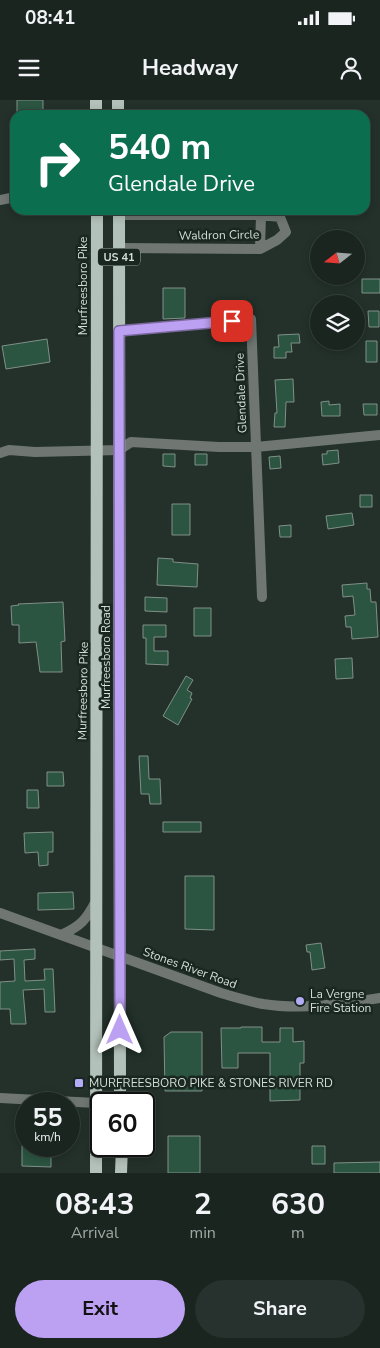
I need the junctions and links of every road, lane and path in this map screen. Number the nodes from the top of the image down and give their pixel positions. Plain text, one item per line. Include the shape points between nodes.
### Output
1 (97, 215) edge
2 (119, 215) edge
3 (261, 215) joint
4 (120, 248) junction
5 (260, 249) junction
6 (119, 331) junction
7 (380, 435) edge
8 (256, 447) junction
9 (97, 450) junction
10 (119, 450) junction
11 (0, 453) edge
12 (262, 597) dead end
13 (97, 900) junction
14 (0, 913) edge
15 (61, 934) junction
16 (96, 947) junction
17 (119, 956) junction
18 (380, 998) edge
19 (96, 1092) edge
20 (120, 1092) edge
21 (0, 1098) edge
22 (90, 1102) edge
23 (96, 1157) edge
24 (122, 1157) edge
25 (96, 1173) edge
26 (121, 1173) edge

1 - 9 main road, Murfreesboro Pike
2 - 4 main road, Murfreesboro Road / US 41
3 - 5 street
3 - 5 street, Waldron Circle via 280,217 286,232
4 - 5 street, Waldron Circle
4 - 6 main road, Murfreesboro Road / US 41
6 - 8 street, Glendale Drive via 251,319
6 - 10 main road, Murfreesboro Road / US 41
7 - 8 street
8 - 10 street via 131,442
8 - 12 street, Glendale Drive
9 - 10 street
9 - 11 street via 9,450
9 - 13 main road, Murfreesboro Pike
10 - 17 main road, Murfreesboro Road / US 41
13 - 15 street via 78,927
13 - 16 main road, Murfreesboro Pike
14 - 15 street, Stones River Road
15 - 16 street, Stones River Road
16 - 17 street, Stones River Road
16 - 19 main road, Murfreesboro Pike
17 - 18 street, Stones River Road via 221,993 264,1004 332,1004
17 - 20 main road, Murfreesboro Road
21 - 22 street
23 - 25 main road, Murfreesboro Pike
24 - 26 main road

